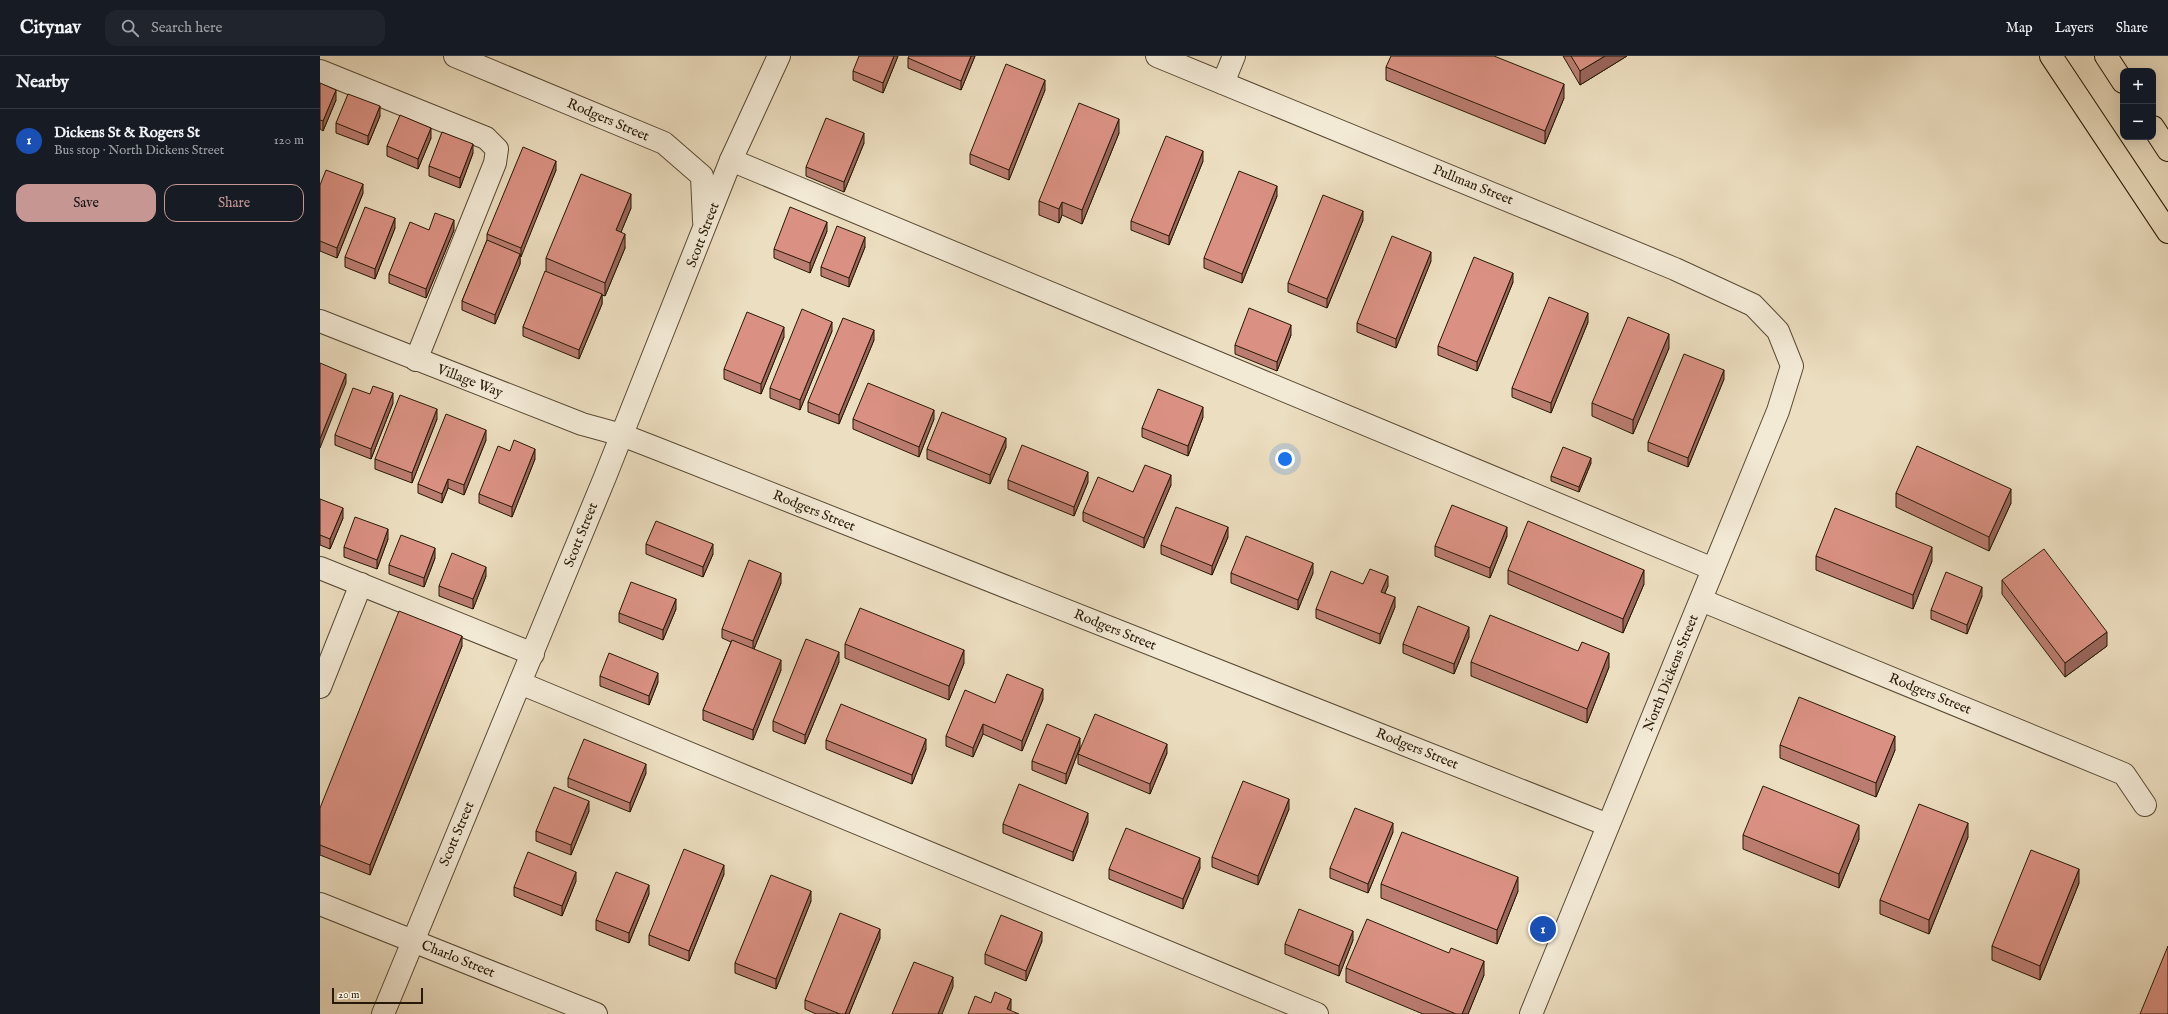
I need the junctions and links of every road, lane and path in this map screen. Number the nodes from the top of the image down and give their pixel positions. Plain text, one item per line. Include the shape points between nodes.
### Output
1 (455, 56) edge
2 (779, 56) edge
3 (1157, 56) edge
4 (1234, 56) edge
5 (2051, 56) edge
6 (2106, 56) edge
7 (320, 71) edge
8 (2120, 77) edge
9 (1223, 83) junction
10 (2156, 132) edge
11 (2168, 150) edge
12 (732, 160) junction
13 (705, 230) junction
14 (2168, 232) edge
15 (320, 321) edge
16 (1778, 331) joint
17 (416, 360) junction
18 (622, 435) junction
19 (320, 568) edge
20 (1713, 569) junction
21 (361, 584) junction
22 (1701, 600) junction
23 (533, 654) junction
24 (520, 684) junction
25 (320, 687) edge
26 (2145, 805) dead end
27 (1608, 825) junction
28 (320, 904) edge
29 (413, 941) junction
30 (383, 1014) edge
31 (596, 1014) edge
32 (1317, 1014) edge
33 (1531, 1014) edge

1 - 13 street, Rodgers Street via 664,143 702,176
2 - 12 street, Scott Street
3 - 9 street, Pullman Street
4 - 9 street
5 - 14 highway
6 - 8 highway
7 - 17 street via 486,138 497,149 495,163
9 - 16 street, Pullman Street via 1675,269 1753,305
10 - 11 highway
12 - 13 street, Scott Street
12 - 20 street
13 - 18 street, Scott Street
15 - 17 street, Village Way
16 - 20 street, North Dickens Street via 1792,366 1778,411
17 - 18 street, Village Way via 582,424
18 - 23 street, Scott Street
18 - 27 street, Rodgers Street
19 - 21 street
20 - 22 street, North Dickens Street
21 - 23 street
21 - 25 street
22 - 26 street, Rodgers Street via 2124,774
22 - 27 street, North Dickens Street
23 - 24 street, Scott Street
24 - 29 street, Scott Street
24 - 32 street
27 - 33 street, North Dickens Street
28 - 29 street, Charlo Street
29 - 30 street, Scott Street
29 - 31 street, Charlo Street

